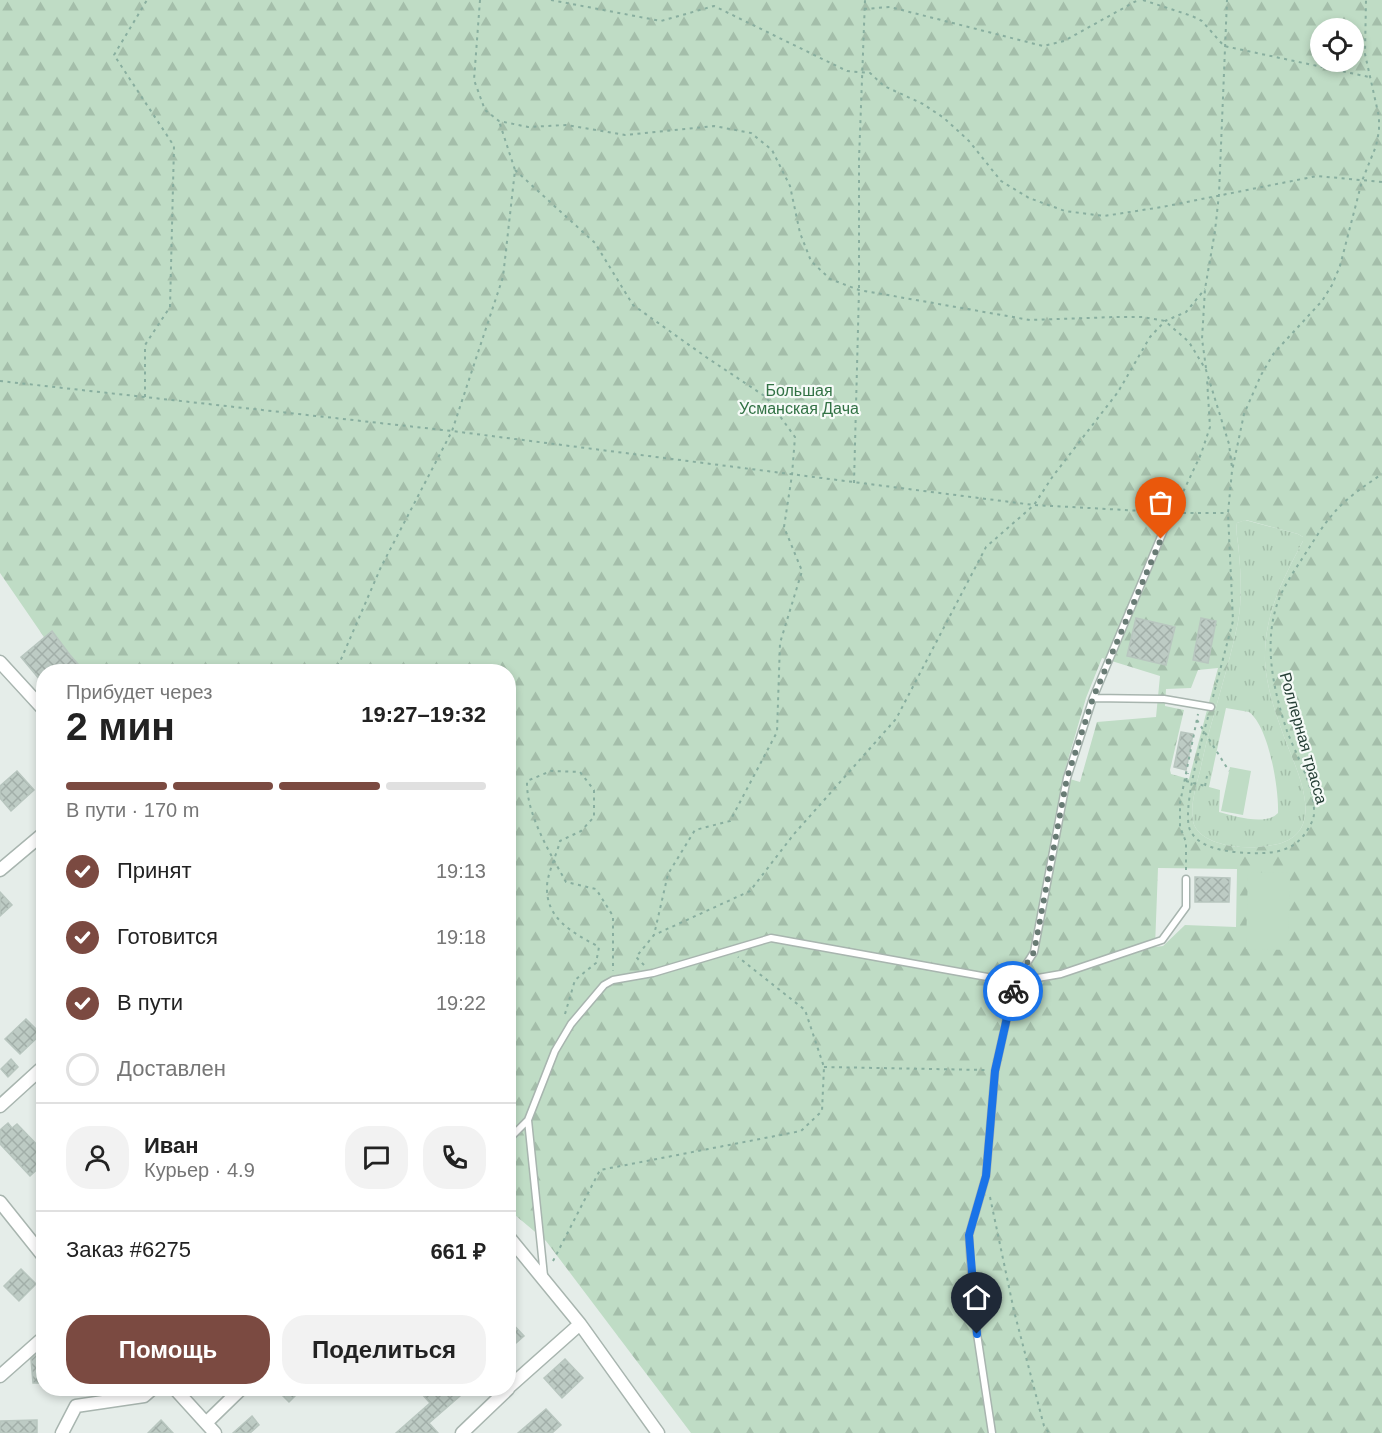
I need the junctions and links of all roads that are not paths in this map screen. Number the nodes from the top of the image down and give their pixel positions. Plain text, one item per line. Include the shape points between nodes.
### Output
1 (1173, 513) road end
2 (0, 662) edge
3 (1093, 698) junction
4 (36, 701) edge
5 (1211, 707) road end
6 (36, 839) edge
7 (0, 870) edge
8 (1186, 879) road end
9 (1015, 982) junction
10 (36, 1073) edge
11 (0, 1106) edge
12 (528, 1120) junction
13 (516, 1132) edge
14 (0, 1202) edge
15 (516, 1246) edge
16 (36, 1247) edge
17 (544, 1279) junction
18 (580, 1324) junction
19 (36, 1344) edge
20 (0, 1376) edge
21 (516, 1382) edge
22 (144, 1396) edge
23 (181, 1396) edge
24 (234, 1396) edge
25 (501, 1396) edge
26 (206, 1423) junction
27 (62, 1433) edge
28 (215, 1433) edge
29 (462, 1433) edge
30 (658, 1433) edge
31 (992, 1433) edge

1 - 3 lane
2 - 4 street
3 - 5 lane via 1164,699
3 - 9 lane via 1067,778 1034,952
6 - 7 street
8 - 9 lane via 1186,908 1162,940 1061,974
9 - 12 lane via 777,938 653,973 613,980 604,985 555,1051
9 - 31 lane via 995,1071 986,1176 969,1235 974,1314
10 - 11 street
12 - 13 lane
12 - 17 lane
14 - 16 street
15 - 17 street
17 - 18 street
18 - 21 street
18 - 30 street
19 - 20 street
22 - 27 street via 76,1406
23 - 26 street
24 - 26 street
25 - 29 street
26 - 28 street

